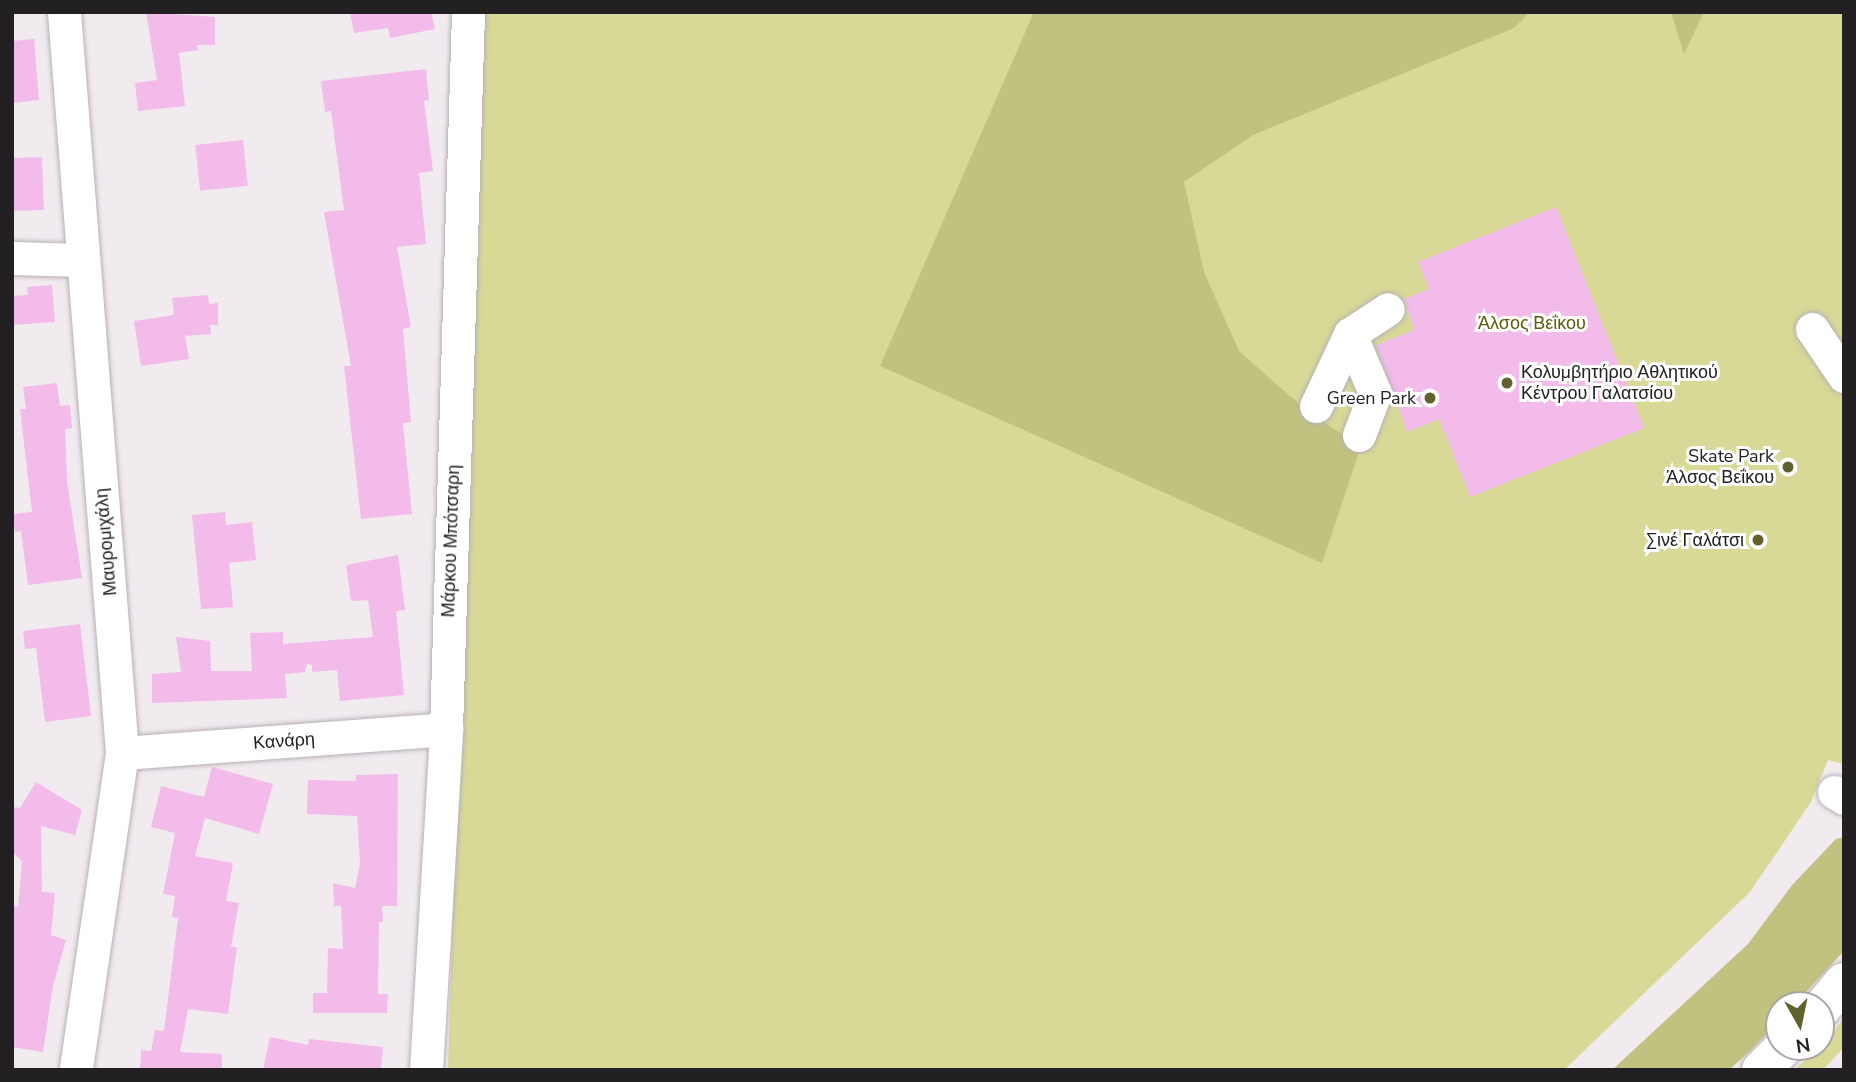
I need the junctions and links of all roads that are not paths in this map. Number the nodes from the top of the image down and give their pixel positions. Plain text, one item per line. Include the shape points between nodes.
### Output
1 (64, 12) edge
2 (468, 12) edge
3 (12, 258) edge
4 (83, 260) junction
5 (1388, 309) dead end
6 (1812, 329) dead end
7 (1350, 334) junction
8 (1844, 376) edge
9 (1316, 406) dead end
10 (1359, 435) dead end
11 (446, 729) junction
12 (122, 752) junction
13 (76, 1070) edge
14 (426, 1070) edge

1 - 4 street, Μαυρομιχάλη
2 - 11 street, Μάρκου Μπότσαρη
3 - 4 street
4 - 12 street, Μαυρομιχάλη
5 - 7 street
6 - 8 street
7 - 9 street
7 - 10 street via 1375,393
11 - 12 street, Κανάρη
11 - 14 street, Μάρκου Μπότσαρη
12 - 13 street, Μαυρομιχάλη

